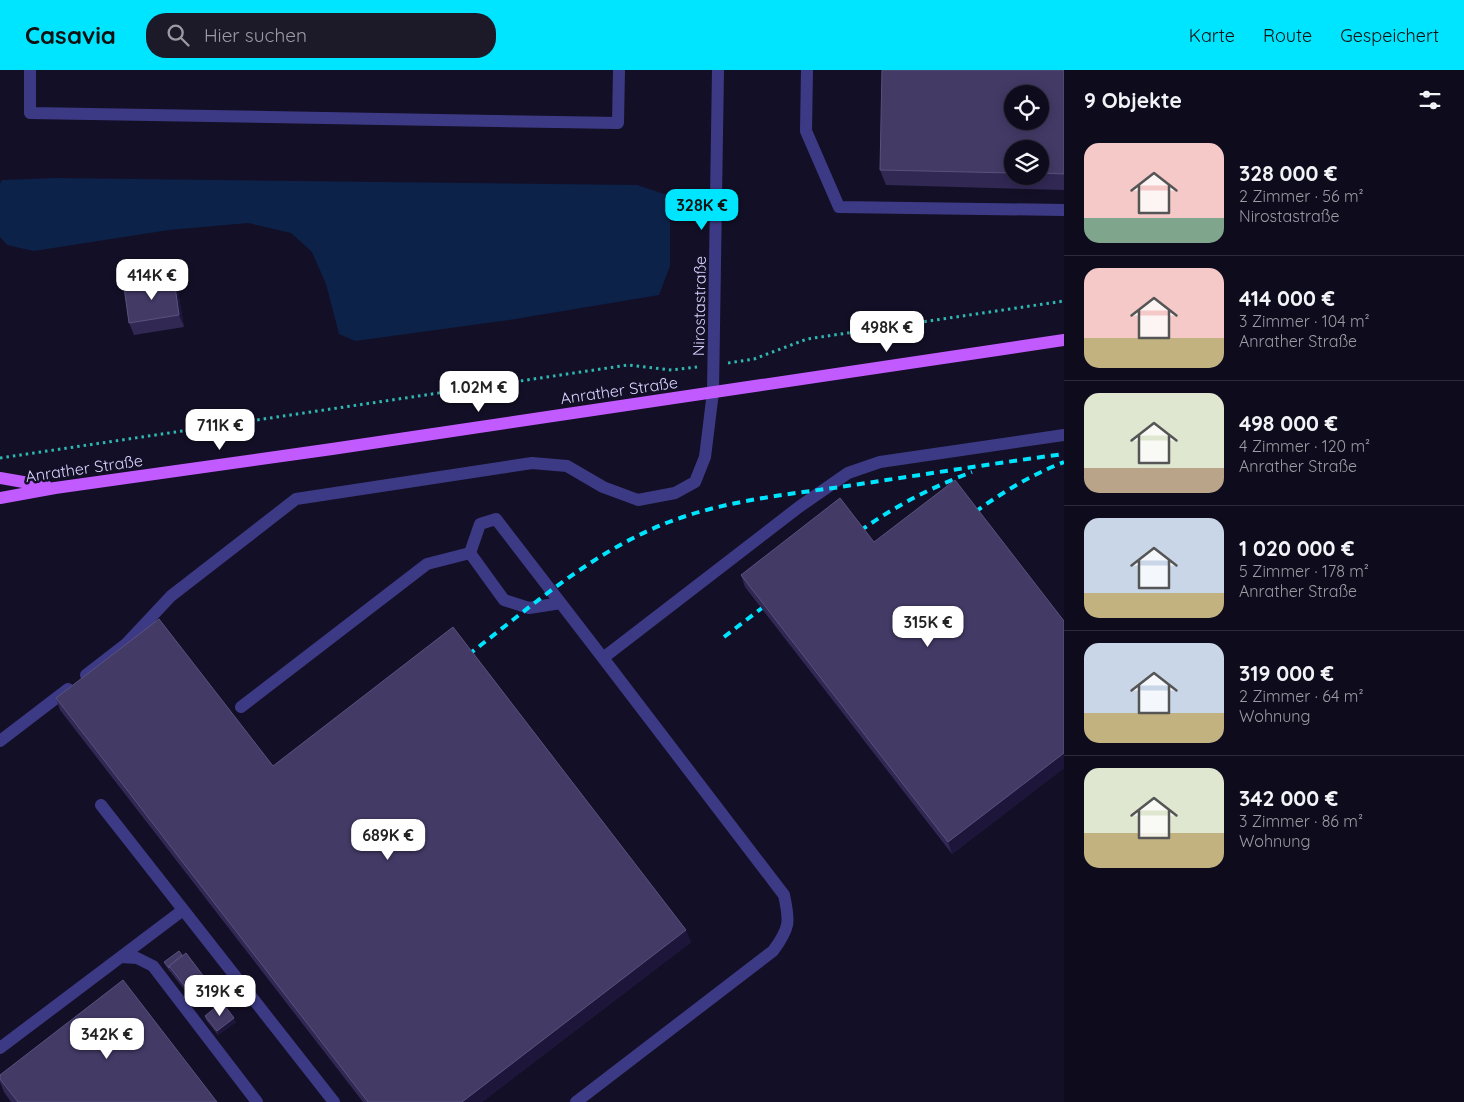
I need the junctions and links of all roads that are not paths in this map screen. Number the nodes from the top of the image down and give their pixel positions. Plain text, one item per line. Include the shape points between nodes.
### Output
1 (30, 70) edge
2 (619, 70) edge
3 (718, 70) edge
4 (807, 70) edge
5 (1064, 210) edge
6 (1064, 340) edge
7 (713, 392) junction
8 (1064, 435) edge
9 (0, 478) edge
10 (56, 488) junction
11 (0, 498) edge
12 (470, 553) junction
13 (561, 603) junction
14 (603, 658) junction
15 (241, 707) dead end
16 (0, 741) edge
17 (102, 806) dead end
18 (183, 910) junction
19 (121, 957) junction
20 (0, 1048) edge
21 (257, 1102) edge
22 (334, 1102) edge
23 (576, 1102) edge

1 - 2 street via 30,113 618,123
3 - 7 street, Nirostastraße
4 - 5 street via 806,131 839,207
6 - 7 main road, Anrather Straße
7 - 10 main road, Anrather Straße
7 - 16 street, Nirostastraße via 705,457 695,482 675,493 638,500 603,487 567,466 532,463 296,499 171,596 126,644
8 - 14 street via 880,462 848,473
9 - 10 main road
10 - 11 main road, Anrather Straße
12 - 13 street via 504,600 529,608
12 - 13 street via 480,524 496,518
12 - 15 street via 427,564
13 - 14 street
14 - 23 street via 784,895 789,917 784,936 773,951
17 - 18 street
18 - 19 street
18 - 22 street
19 - 20 street
19 - 21 street via 137,958 153,966

